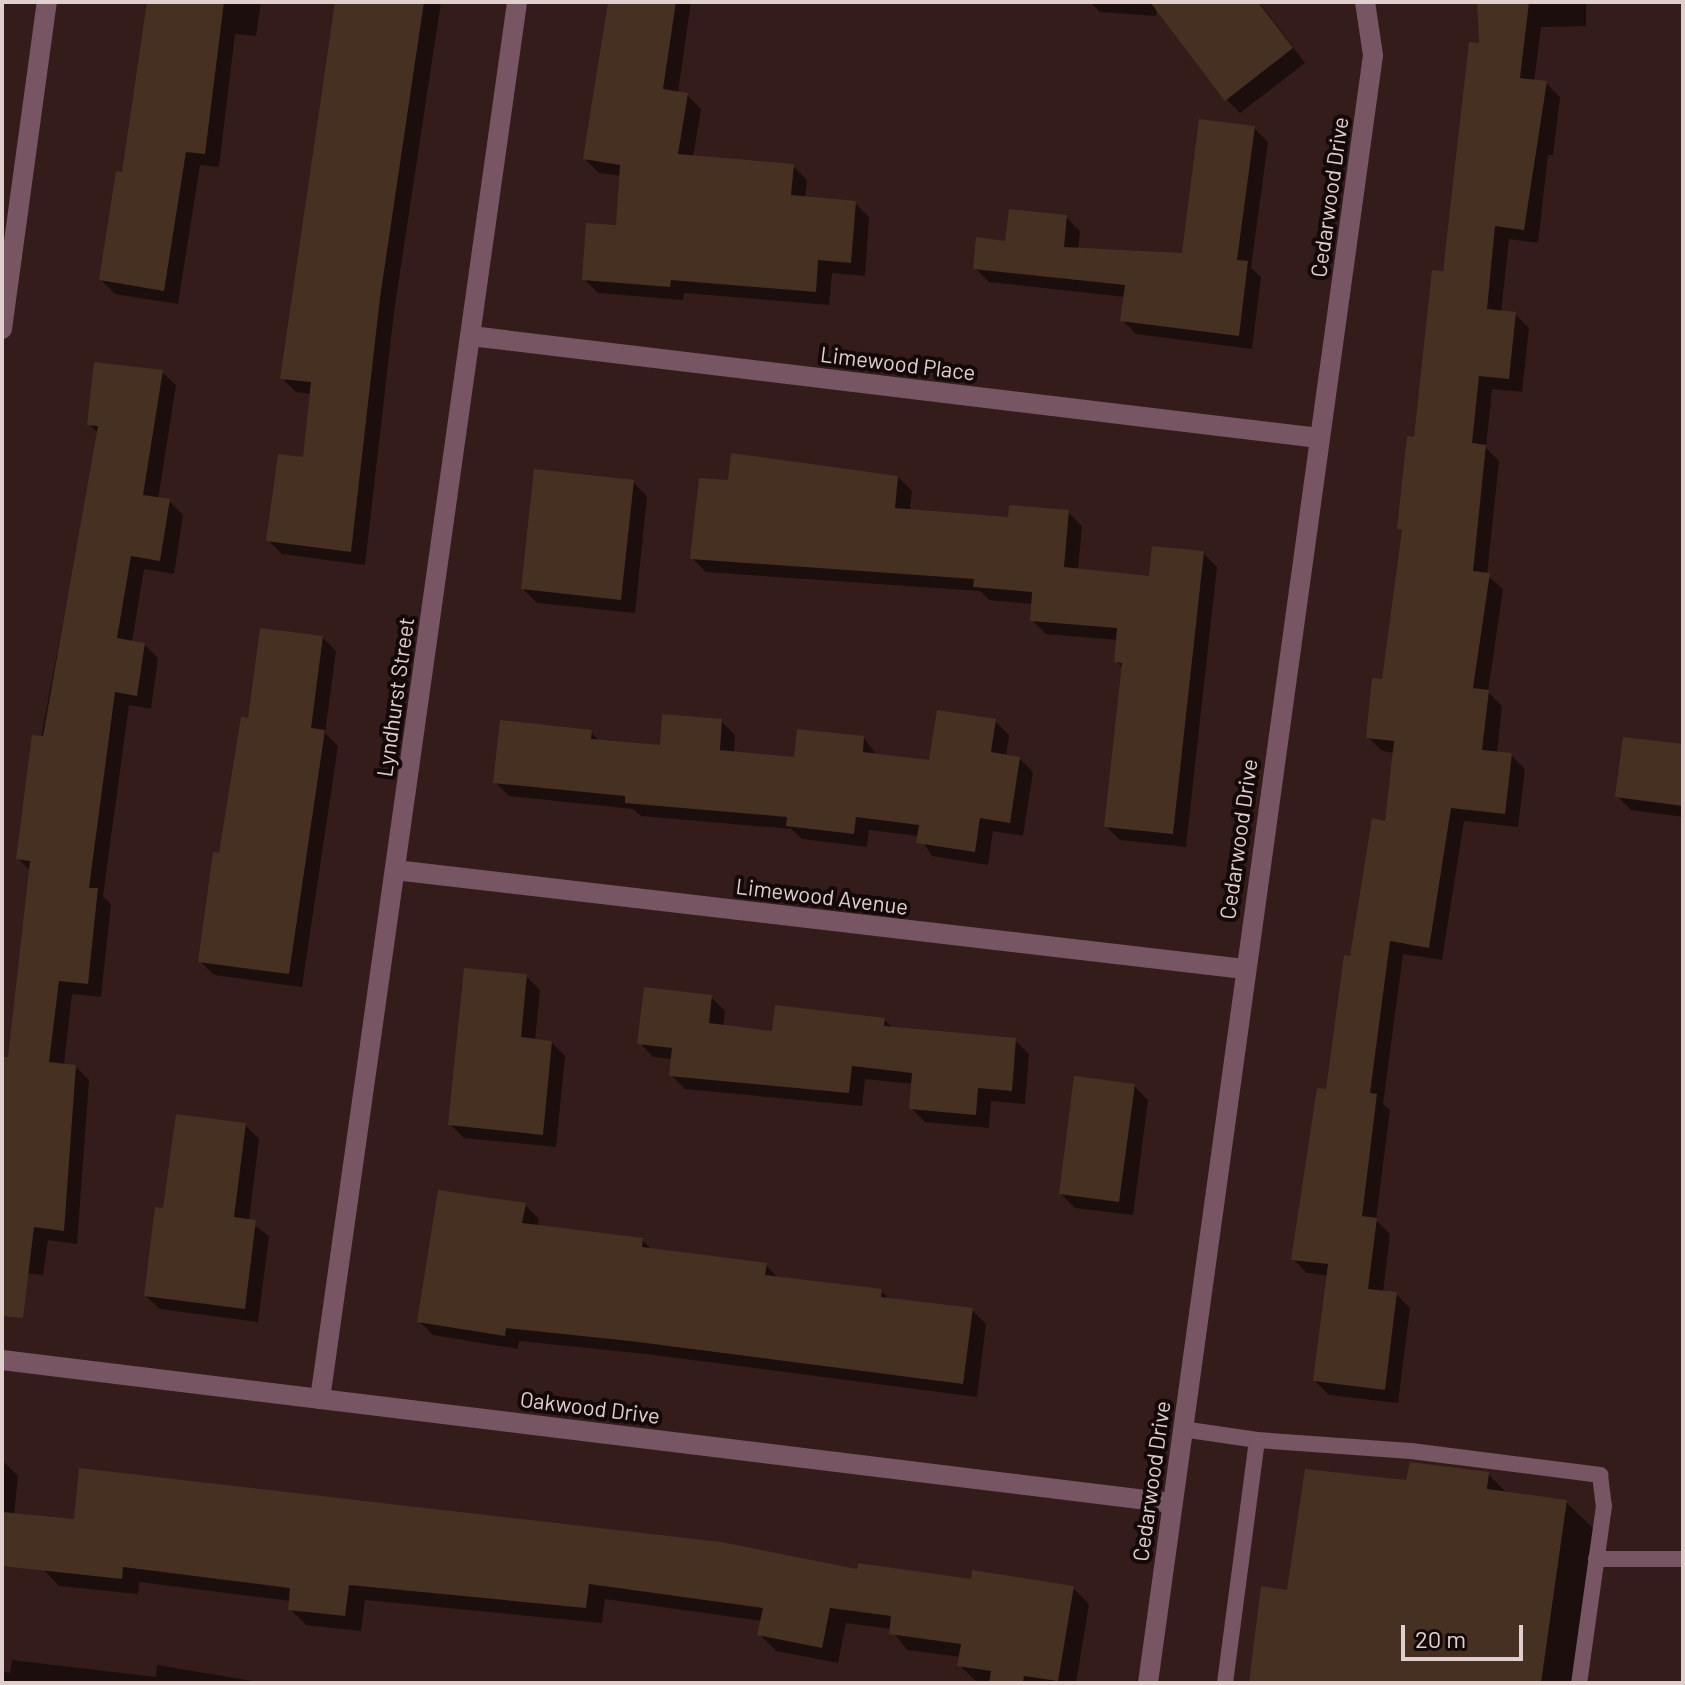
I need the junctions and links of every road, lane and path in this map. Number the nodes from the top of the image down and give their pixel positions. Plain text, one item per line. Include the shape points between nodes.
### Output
1 (47, 2) edge
2 (517, 2) edge
3 (1365, 2) edge
4 (2, 329) edge
5 (471, 336) junction
6 (1319, 438) junction
7 (395, 870) junction
8 (1244, 969) junction
9 (2, 1360) edge
10 (320, 1399) junction
11 (1182, 1429) junction
12 (1257, 1440) junction
13 (1172, 1503) junction
14 (1596, 1559) junction
15 (1683, 1559) edge
16 (1148, 1683) edge
17 (1225, 1683) edge
18 (1579, 1683) edge

1 - 4 street
2 - 5 street, Lyndhurst Street
3 - 6 street, Cedarwood Drive via 1373,55
5 - 6 street, Limewood Place
5 - 7 street, Lyndhurst Street
6 - 8 street, Cedarwood Drive
7 - 8 street, Limewood Avenue
7 - 10 street, Lyndhurst Street
8 - 11 street, Cedarwood Drive
9 - 10 street, Oakwood Drive
10 - 13 street, Oakwood Drive
11 - 12 lane
11 - 13 street, Cedarwood Drive
12 - 14 lane via 1411,1451 1600,1475 1604,1506
12 - 17 lane
13 - 16 street, Cedarwood Drive
14 - 15 lane
14 - 18 lane

